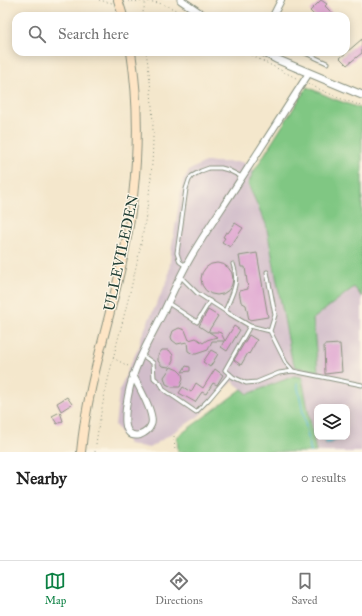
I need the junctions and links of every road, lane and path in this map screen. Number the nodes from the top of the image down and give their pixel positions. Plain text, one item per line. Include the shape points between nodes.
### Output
1 (99, 0) edge
2 (146, 0) edge
3 (181, 0) edge
4 (188, 0) edge
5 (281, 0) edge
6 (116, 1) edge
7 (126, 1) edge
8 (122, 12) edge
9 (125, 12) edge
10 (143, 12) edge
11 (178, 12) edge
12 (197, 12) edge
13 (198, 12) edge
14 (275, 12) edge
15 (131, 56) edge
16 (146, 56) edge
17 (270, 56) edge
18 (279, 56) edge
19 (312, 56) edge
20 (327, 63) dead end
21 (300, 69) junction
22 (309, 73) junction
23 (362, 95) edge
24 (242, 177) junction
25 (233, 264) dead end
26 (186, 266) junction
27 (267, 272) dead end
28 (181, 276) junction
29 (210, 301) junction
30 (168, 303) junction
31 (225, 311) junction
32 (250, 326) junction
33 (270, 331) junction
34 (142, 355) junction
35 (113, 358) junction
36 (293, 371) junction
37 (134, 372) junction
38 (230, 374) junction
39 (362, 385) edge
40 (174, 436) dead end
41 (80, 452) edge
42 (95, 452) edge
43 (176, 452) edge

1 - 6 path via 109,3
2 - 7 path
2 - 10 path
2 - 11 path via 161,3
3 - 12 street
4 - 13 street
5 - 14 street
6 - 8 main road
7 - 9 main road
15 - 41 main road, ULLEVILEDEN via 138,143 135,188 122,264 94,370
16 - 35 path via 152,107 150,189 136,266
17 - 21 street
18 - 21 street
19 - 20 lane
21 - 22 street
22 - 23 street
22 - 24 street
24 - 26 street
24 - 26 lane via 215,167 201,171 188,180 177,253 180,262
25 - 31 lane via 237,279
26 - 28 street
27 - 33 lane via 275,315
28 - 29 lane via 197,293
28 - 30 street
29 - 30 lane via 197,322
29 - 31 lane
30 - 34 street
31 - 32 lane
32 - 33 lane
32 - 38 lane via 225,370
33 - 36 lane via 286,363
34 - 37 street
34 - 38 lane via 153,363 154,378 164,390 196,412
35 - 37 path
35 - 42 path
36 - 38 lane via 246,383
36 - 39 lane
37 - 37 street via 128,391 125,422 127,430 136,435 146,432 153,422
40 - 43 path

